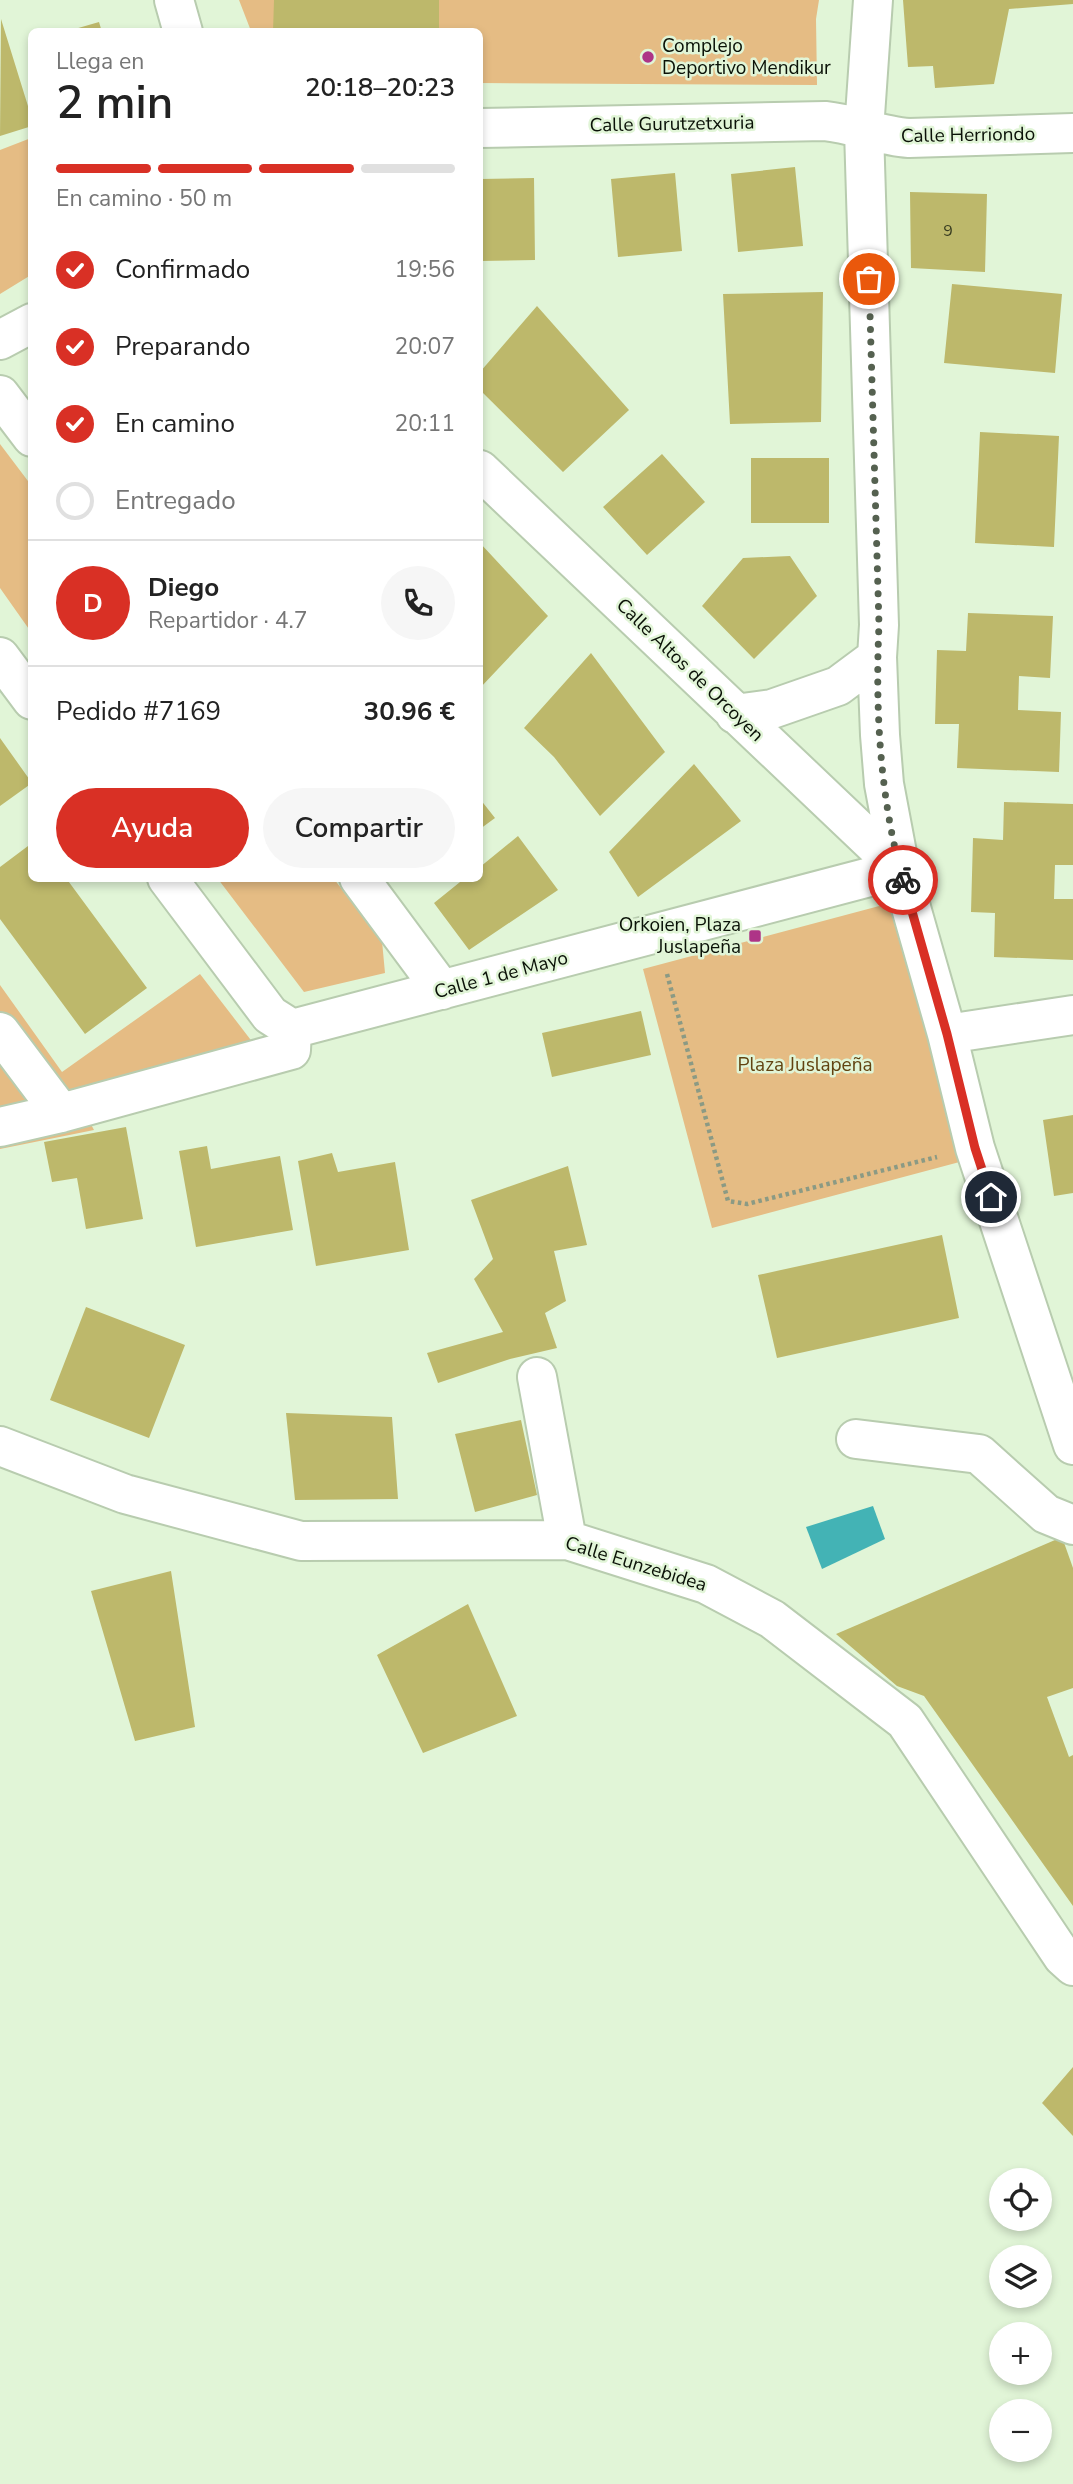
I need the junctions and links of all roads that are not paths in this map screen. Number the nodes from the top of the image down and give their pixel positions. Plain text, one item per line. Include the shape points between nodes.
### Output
1 (174, 0) edge
2 (873, 0) edge
3 (182, 28) edge
4 (483, 128) edge
5 (864, 130) junction
6 (1073, 133) edge
7 (28, 325) edge
8 (0, 340) edge
9 (0, 395) edge
10 (28, 433) edge
11 (483, 473) edge
12 (0, 657) edge
13 (877, 657) junction
14 (28, 695) edge
15 (735, 714) junction
16 (900, 870) junction
17 (170, 882) edge
18 (362, 882) edge
19 (442, 990) junction
20 (1073, 1015) edge
21 (292, 1029) junction
22 (0, 1032) edge
23 (947, 1034) junction
24 (61, 1113) junction
25 (0, 1127) edge
26 (537, 1377) dead end
27 (856, 1439) dead end
28 (1073, 1445) edge
29 (0, 1446) edge
30 (1073, 1525) edge
31 (567, 1540) junction
32 (1073, 1966) edge

1 - 3 street
2 - 5 street
4 - 5 street, Calle Gurutzetxuria via 825,121
5 - 6 street, Calle Herriondo via 909,138
5 - 13 street
7 - 8 street
9 - 10 street
11 - 15 street, Calle Altos de Orcoyen
12 - 14 street
13 - 15 street via 838,686 772,709
13 - 16 street via 884,784
15 - 16 street, Calle Altos de Orcoyen
16 - 19 street, Calle 1 de Mayo
16 - 23 street
17 - 21 street via 270,1015
18 - 19 street
19 - 21 street, Calle 1 de Mayo
20 - 23 street
21 - 24 street via 291,1050
22 - 24 street
23 - 28 street via 975,1148
24 - 25 street
26 - 31 street
27 - 30 street via 979,1454 1046,1514
29 - 31 street, Calle Eunzebidea via 125,1494 301,1541
31 - 32 street, Calle Eunzebidea via 706,1584 772,1619 905,1721

